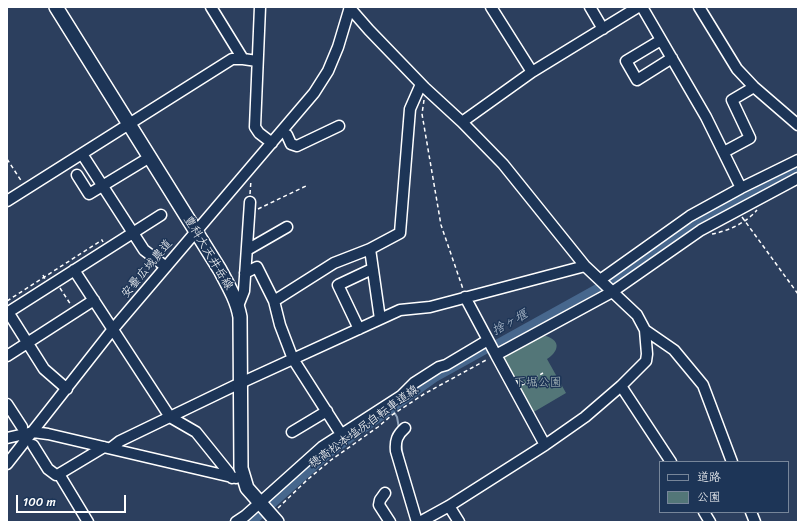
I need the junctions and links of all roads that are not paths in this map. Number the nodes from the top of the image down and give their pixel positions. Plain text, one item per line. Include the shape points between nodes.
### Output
1 (56, 7) edge
2 (211, 7) edge
3 (260, 7) edge
4 (350, 7) edge
5 (491, 7) edge
6 (590, 7) edge
7 (638, 7) edge
8 (642, 7) edge
9 (699, 7) edge
10 (603, 29) junction
11 (661, 40) junction
12 (672, 58) junction
13 (243, 59) junction
14 (257, 61) junction
15 (532, 72) junction
16 (423, 86) junction
17 (754, 87) junction
18 (462, 122) junction
19 (130, 124) junction
20 (798, 125) edge
21 (339, 126) dead end
22 (287, 135) dead end
23 (272, 143) junction
24 (724, 152) junction
25 (82, 154) junction
26 (150, 157) junction
27 (798, 160) edge
28 (77, 175) dead end
29 (798, 178) edge
30 (102, 186) junction
31 (741, 188) junction
32 (7, 200) edge
33 (250, 202) road end
34 (161, 215) dead end
35 (287, 227) dead end
36 (195, 232) junction
37 (132, 234) junction
38 (370, 249) junction
39 (247, 250) junction
40 (585, 266) junction
41 (166, 267) junction
42 (372, 269) junction
43 (74, 270) junction
44 (245, 273) junction
45 (600, 280) junction
46 (610, 290) junction
47 (466, 297) junction
48 (94, 300) junction
49 (274, 301) junction
50 (238, 306) junction
51 (8, 313) edge
52 (380, 319) junction
53 (113, 329) junction
54 (359, 329) junction
55 (645, 330) junction
56 (488, 340) junction
57 (27, 343) junction
58 (494, 355) junction
59 (7, 356) edge
60 (293, 359) junction
61 (240, 384) junction
62 (622, 386) junction
63 (67, 389) junction
64 (7, 404) edge
65 (326, 410) junction
66 (170, 417) junction
67 (22, 427) dead end
68 (405, 428) dead end
69 (33, 432) junction
70 (292, 432) dead end
71 (341, 434) junction
72 (7, 438) edge
73 (33, 445) dead end
74 (545, 445) junction
75 (107, 447) junction
76 (670, 461) edge
77 (732, 461) edge
78 (7, 464) edge
79 (59, 474) junction
80 (238, 478) junction
81 (385, 493) dead end
82 (449, 506) junction
83 (268, 511) edge
84 (705, 513) edge
85 (88, 522) edge
86 (236, 522) edge
87 (390, 522) edge
88 (418, 522) edge
89 (459, 522) edge
90 (710, 522) edge

1 - 19 main road, 豊科大天井岳線
2 - 13 street
3 - 14 street
4 - 16 street
4 - 23 street, 安曇広域農道 via 328,71 314,93
5 - 15 street
6 - 10 street
7 - 10 street
8 - 11 street
9 - 17 street via 737,69
10 - 15 street
11 - 12 street
11 - 12 street via 626,61 637,80
12 - 24 street
13 - 14 street
13 - 19 street via 232,59
14 - 23 street via 255,127
15 - 18 street
16 - 18 street
16 - 38 street via 410,109 400,233
17 - 20 street
17 - 24 street via 732,100 750,138
18 - 40 street via 503,164
19 - 25 street
19 - 26 main road, 豊科大天井岳線
21 - 22 street via 298,146 291,144
23 - 36 street, 安曇広域農道
24 - 31 street
25 - 30 street
25 - 32 street
26 - 30 street
26 - 36 main road, 豊科大天井岳線
27 - 31 street
28 - 30 street via 89,194
29 - 46 street via 701,230
30 - 37 street
31 - 45 street via 690,216
33 - 39 street
34 - 37 street
35 - 39 street
36 - 41 street, 安曇広域農道
36 - 50 main road, 豊科大天井岳線 via 220,270
37 - 41 street via 144,250
37 - 43 street
38 - 42 street
38 - 49 street via 334,263
39 - 44 street
40 - 45 street
40 - 47 street
41 - 53 street, 安曇広域農道
42 - 52 street
42 - 54 street via 338,285
43 - 48 street
43 - 51 street
44 - 49 street via 257,266
44 - 50 street via 244,292
45 - 46 street
46 - 55 street via 637,315
46 - 58 street
47 - 52 street via 430,307 400,310
47 - 56 street
48 - 53 street
48 - 57 street
49 - 60 street
50 - 61 main road, 豊科大天井岳線
51 - 57 street
52 - 54 street
53 - 63 street, 安曇広域農道
53 - 66 street
54 - 60 street
55 - 62 street via 646,361
55 - 77 street via 674,350 703,385
56 - 58 street
56 - 71 street via 439,367 414,383 401,396
57 - 59 street
57 - 63 street via 44,370
58 - 74 street
60 - 61 street
60 - 65 street
61 - 66 street
61 - 80 main road, 豊科大天井岳線 via 241,468
62 - 74 street via 585,417
62 - 76 street
63 - 69 street, 安曇広域農道
64 - 67 street
65 - 70 street
65 - 71 street
66 - 75 street
66 - 80 street via 196,432 229,473
68 - 88 street via 398,434 396,451
69 - 72 street
69 - 75 street
69 - 78 street, 安曇広域農道
71 - 83 street via 322,447
73 - 79 street via 48,469 56,475
74 - 82 street
75 - 79 street
75 - 80 street
79 - 85 street
80 - 83 main road, 豊科大天井岳線
81 - 87 street via 379,505
82 - 88 street
82 - 89 street
83 - 86 street
84 - 90 street

